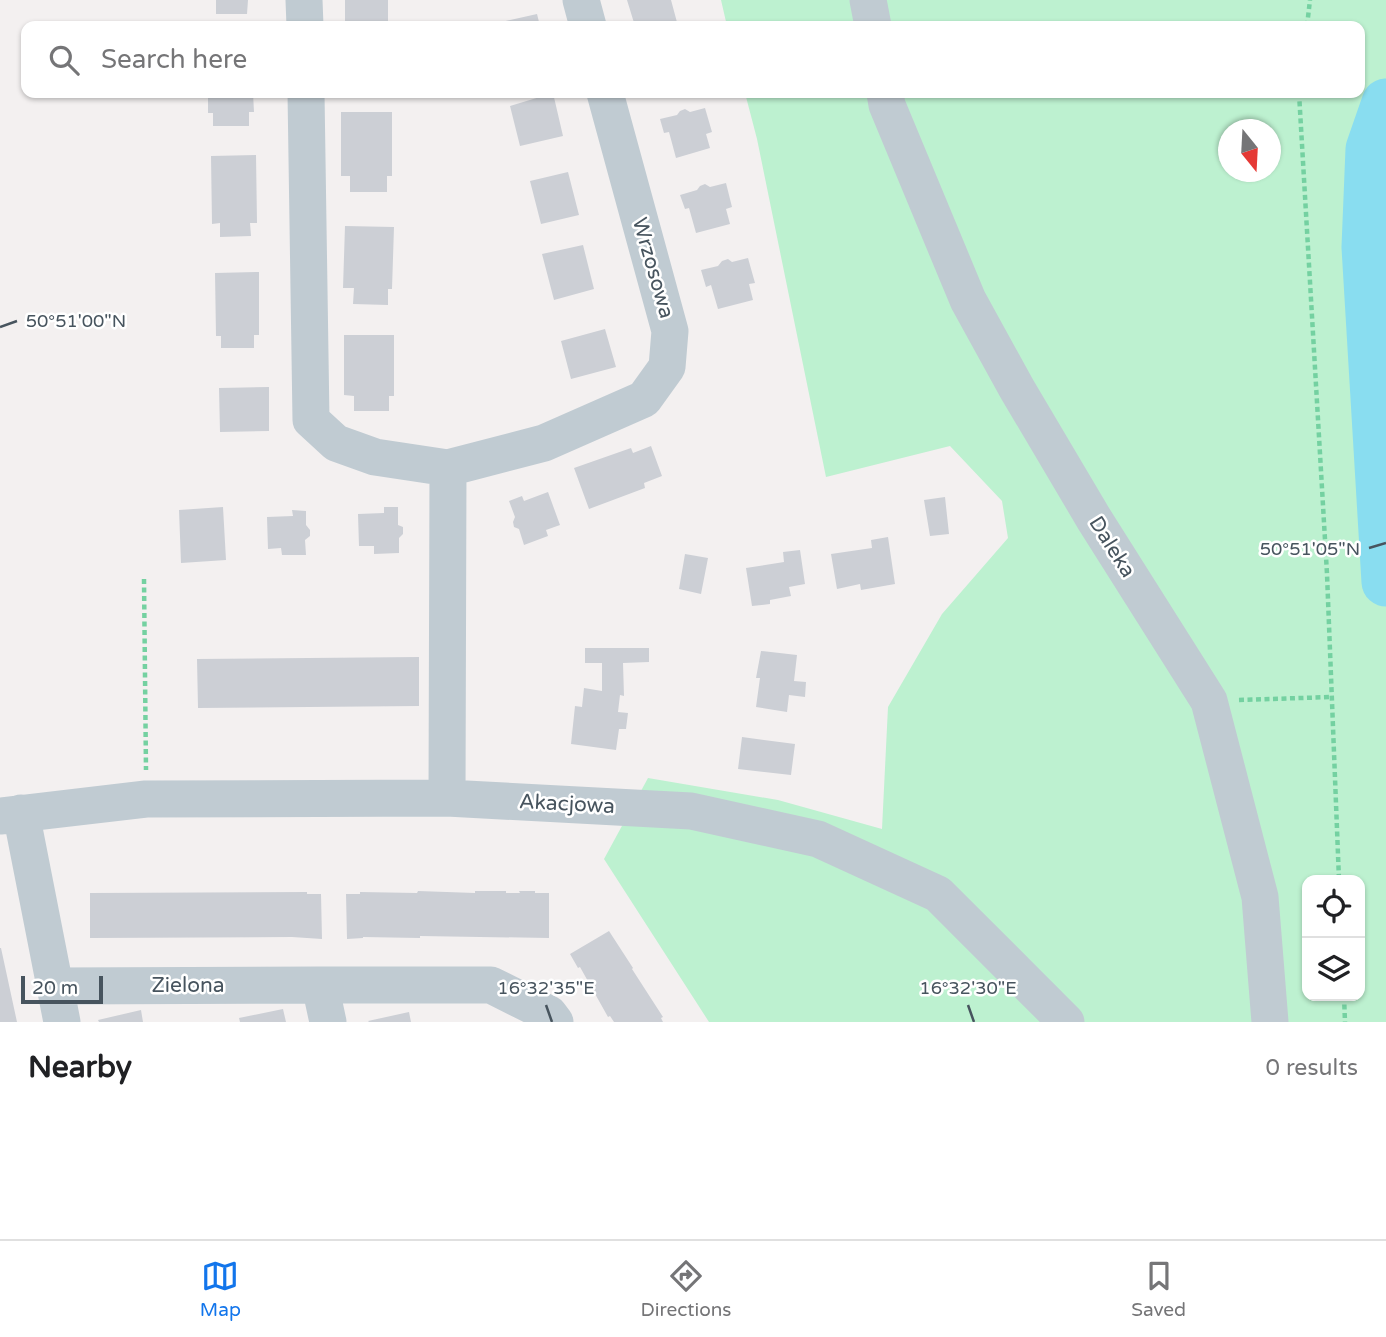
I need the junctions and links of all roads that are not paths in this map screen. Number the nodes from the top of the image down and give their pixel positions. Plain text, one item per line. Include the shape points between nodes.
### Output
1 (304, 0) edge
2 (581, 0) edge
3 (868, 0) edge
4 (305, 21) edge
5 (587, 21) edge
6 (872, 21) edge
7 (306, 98) edge
8 (606, 98) edge
9 (886, 98) edge
10 (447, 468) junction
11 (447, 798) junction
12 (11, 815) edge
13 (320, 985) junction
14 (55, 986) junction
15 (62, 1022) edge
16 (328, 1022) edge
17 (555, 1022) edge
18 (1066, 1022) edge
19 (1270, 1022) edge

1 - 4 street
2 - 5 street
3 - 6 street
7 - 10 street, Wrzosowa via 311,419 336,443 375,457
8 - 10 street, Wrzosowa via 670,331 667,367 644,399 544,443
9 - 19 street, Daleka via 968,300 1094,519 1209,701 1261,897
10 - 11 street
11 - 12 street, Akacjowa via 146,799
11 - 18 street, Akacjowa via 691,811 818,839 937,894
12 - 14 street
13 - 14 street, Zielona
13 - 16 street
13 - 17 street, Zielona via 491,985 549,1014
14 - 15 street

